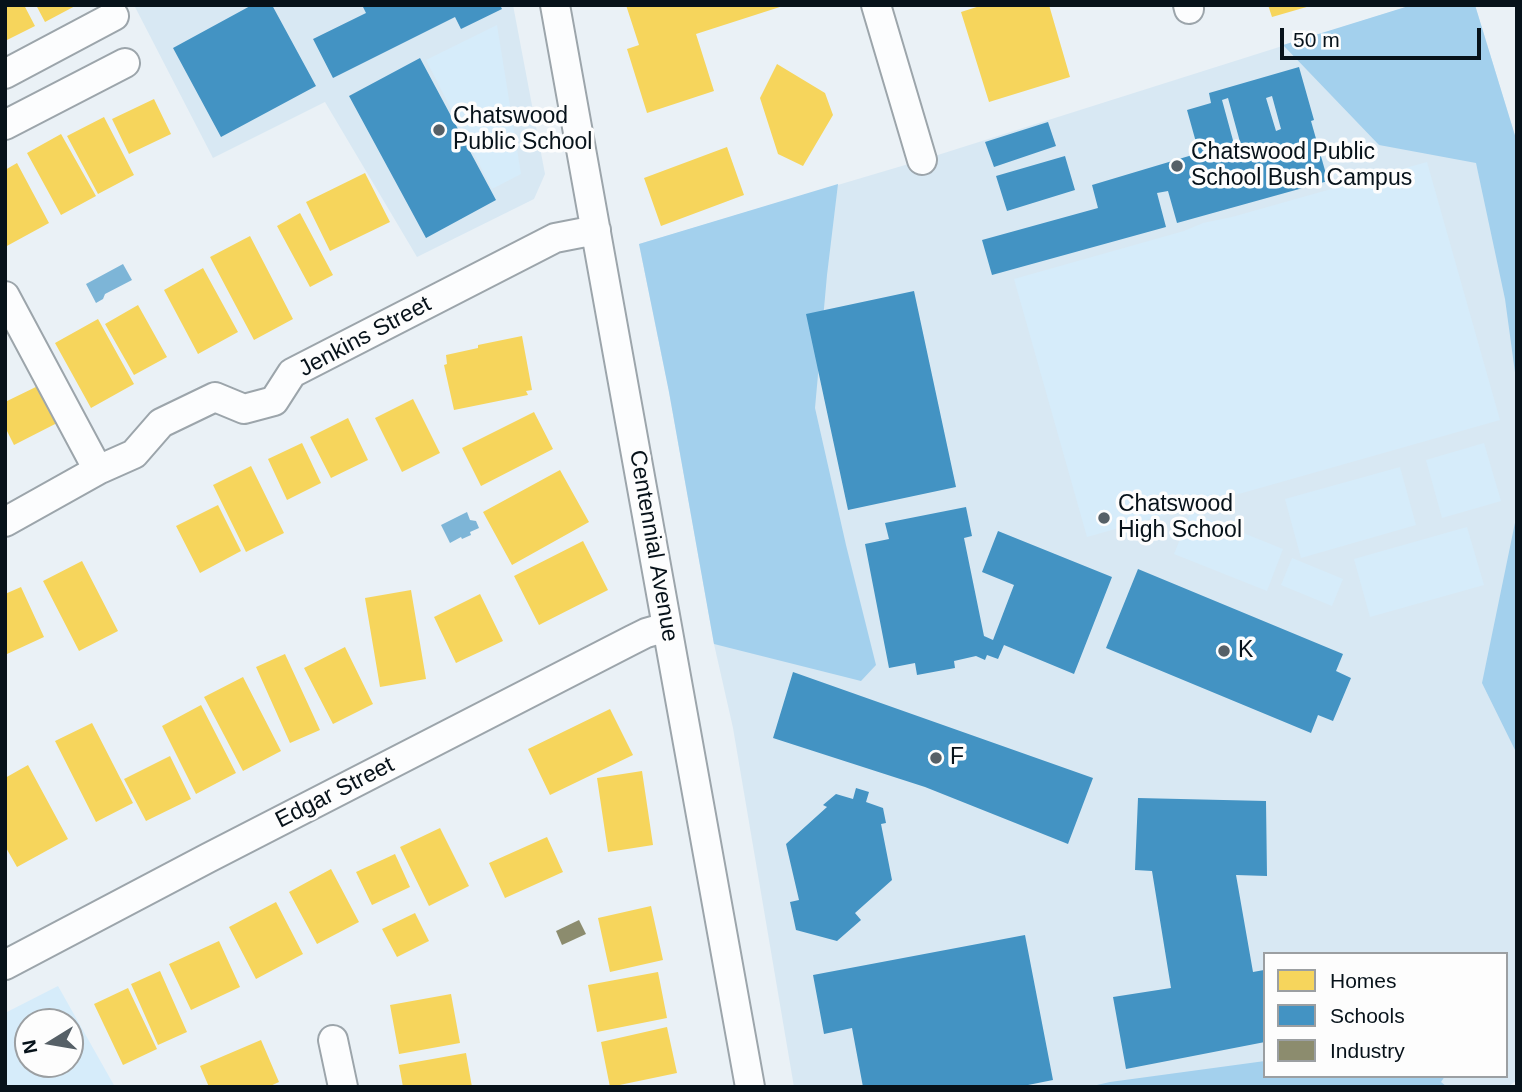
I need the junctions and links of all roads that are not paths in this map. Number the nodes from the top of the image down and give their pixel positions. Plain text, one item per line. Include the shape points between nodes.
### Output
1 (555, 5) edge
2 (876, 5) edge
3 (114, 16) dead end
4 (125, 63) dead end
5 (5, 74) edge
6 (5, 125) edge
7 (922, 160) dead end
8 (596, 230) junction
9 (5, 296) edge
10 (98, 470) junction
11 (5, 522) edge
12 (667, 627) junction
13 (5, 965) edge
14 (333, 1040) dead end
15 (343, 1087) edge
16 (750, 1087) edge

1 - 8 street, Centennial Avenue
2 - 7 street
3 - 5 street
4 - 6 street
8 - 10 street, Jenkins Street via 555,238 292,373 274,401 244,409 215,397 161,423 134,454
8 - 12 street, Centennial Avenue
9 - 10 street
10 - 11 street, Jenkins Street
12 - 13 street, Edgar Street via 632,640
12 - 16 street, Centennial Avenue
14 - 15 street

